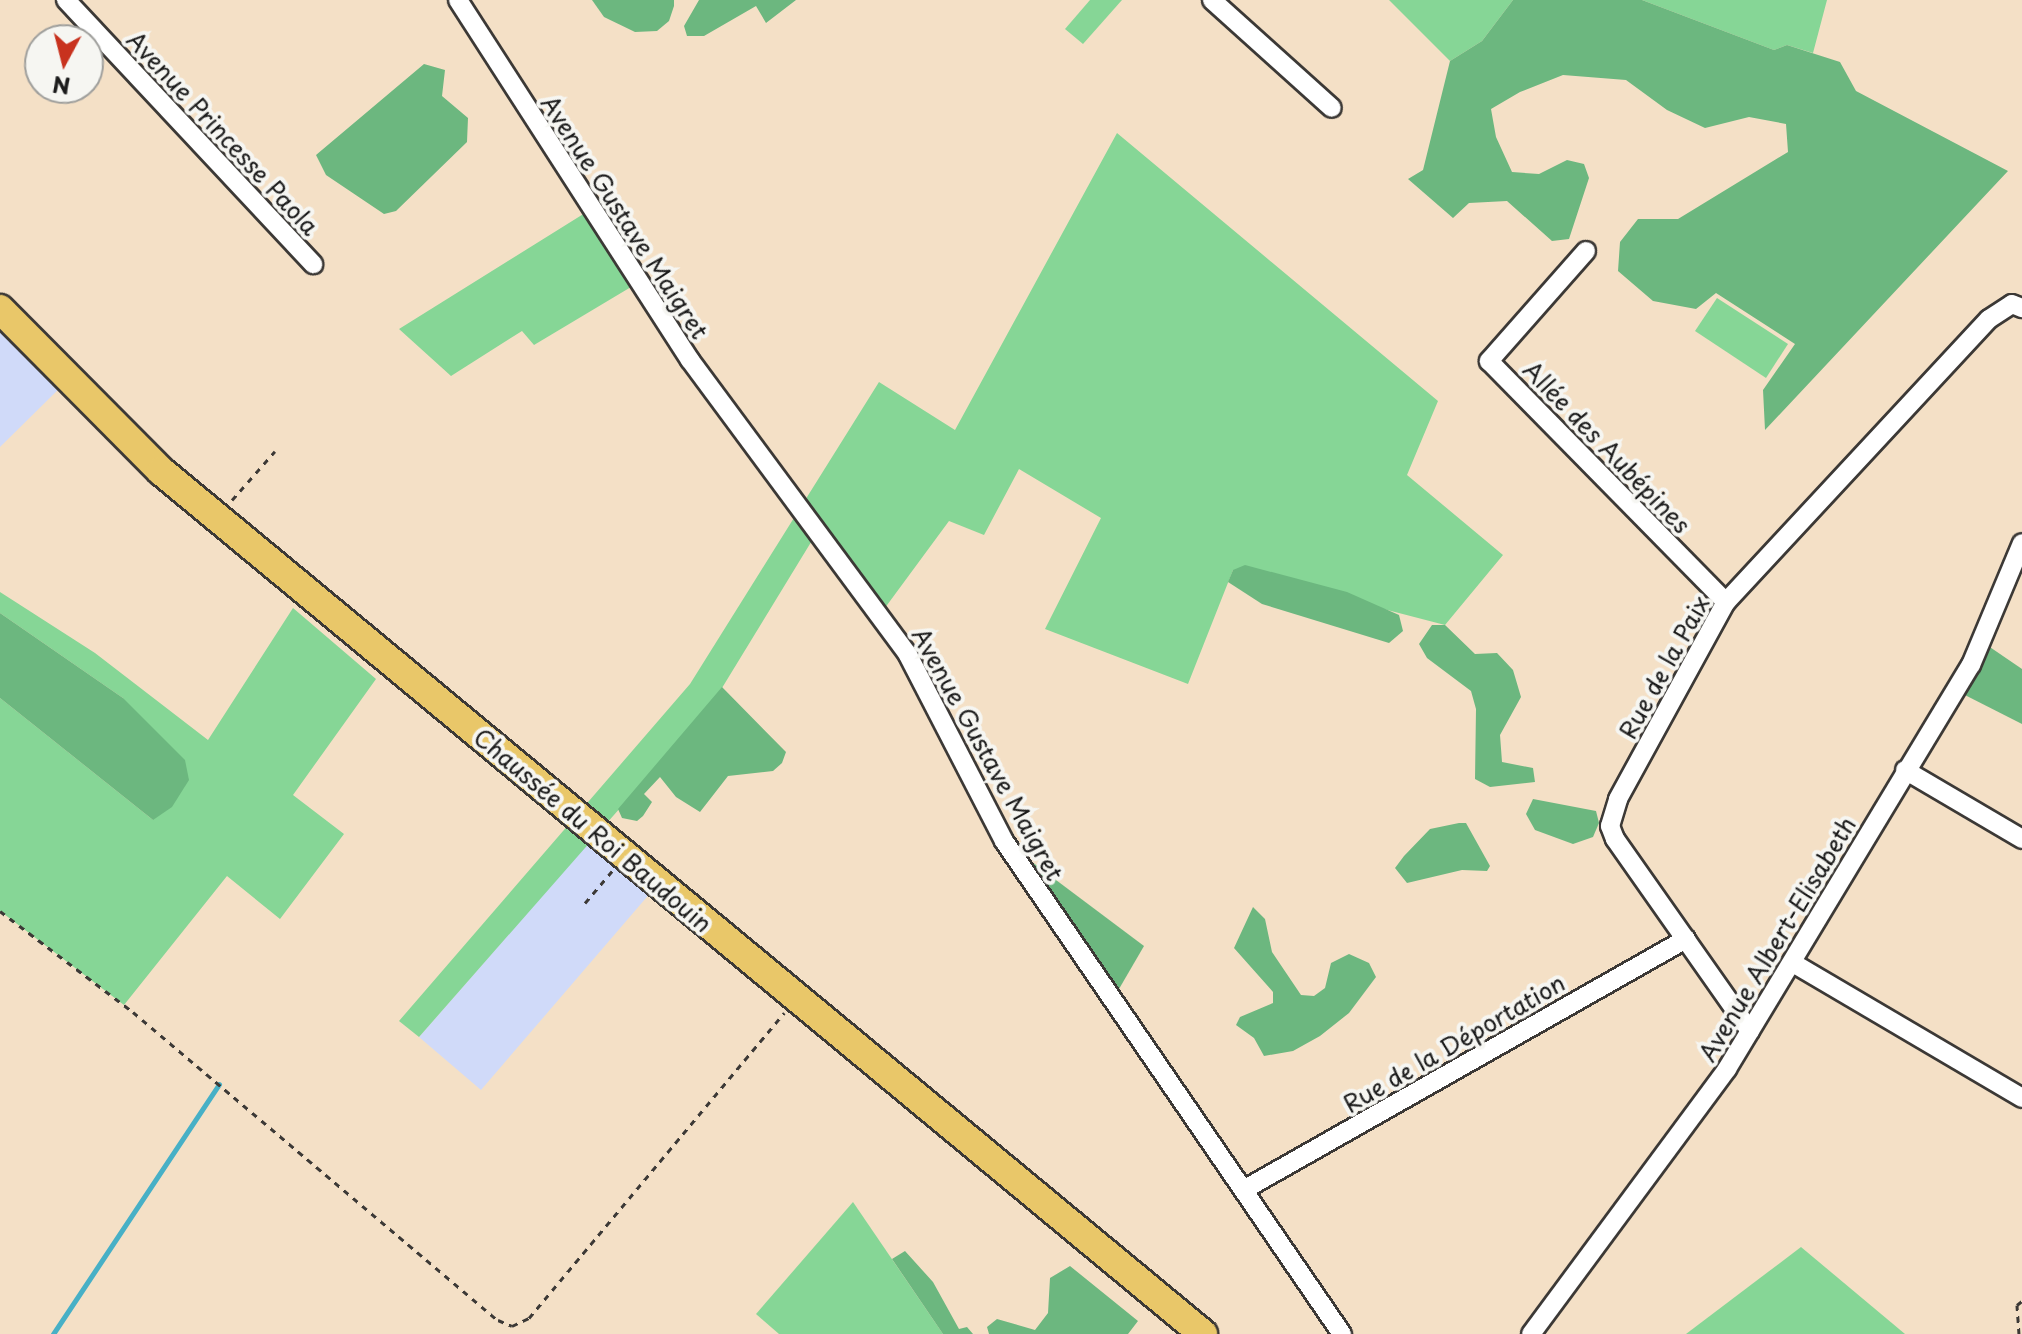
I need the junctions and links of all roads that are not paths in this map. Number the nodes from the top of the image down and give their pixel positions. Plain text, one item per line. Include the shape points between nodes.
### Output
1 (66, 0) edge
2 (458, 0) edge
3 (1212, 0) edge
4 (1332, 108) dead end
5 (1586, 251) dead end
6 (313, 264) dead end
7 (2022, 308) edge
8 (0, 309) edge
9 (2022, 543) edge
10 (2018, 565) edge
11 (1726, 602) junction
12 (1905, 770) junction
13 (2022, 839) edge
14 (1686, 939) junction
15 (1793, 963) junction
16 (1750, 1031) junction
17 (2022, 1098) edge
18 (1245, 1189) junction
19 (1203, 1334) edge
20 (1342, 1334) edge
21 (1531, 1334) edge

1 - 6 street, Avenue Princesse Paola
2 - 18 street, Avenue Gustave Maigret via 690,360 901,645 1004,841
3 - 4 street
5 - 11 street, Allée des Aubépines via 1489,361
7 - 11 street, Rue de la Paix via 2012,304 1989,319
8 - 19 main road, Chaussée du Roi Baudouin via 153,464
9 - 10 street, Avenue Albert-Elisabeth
10 - 12 street, Avenue Albert-Elisabeth via 1971,665
11 - 14 street, Rue de la Paix via 1618,799 1610,826
12 - 13 street
12 - 15 street, Avenue Albert-Elisabeth
14 - 16 street, Rue de la Paix
14 - 18 street, Rue de la Déportation
15 - 16 street, Avenue Albert-Elisabeth
15 - 17 street
16 - 21 street, Avenue Albert-Elisabeth via 1717,1085
18 - 20 street, Avenue Gustave Maigret

